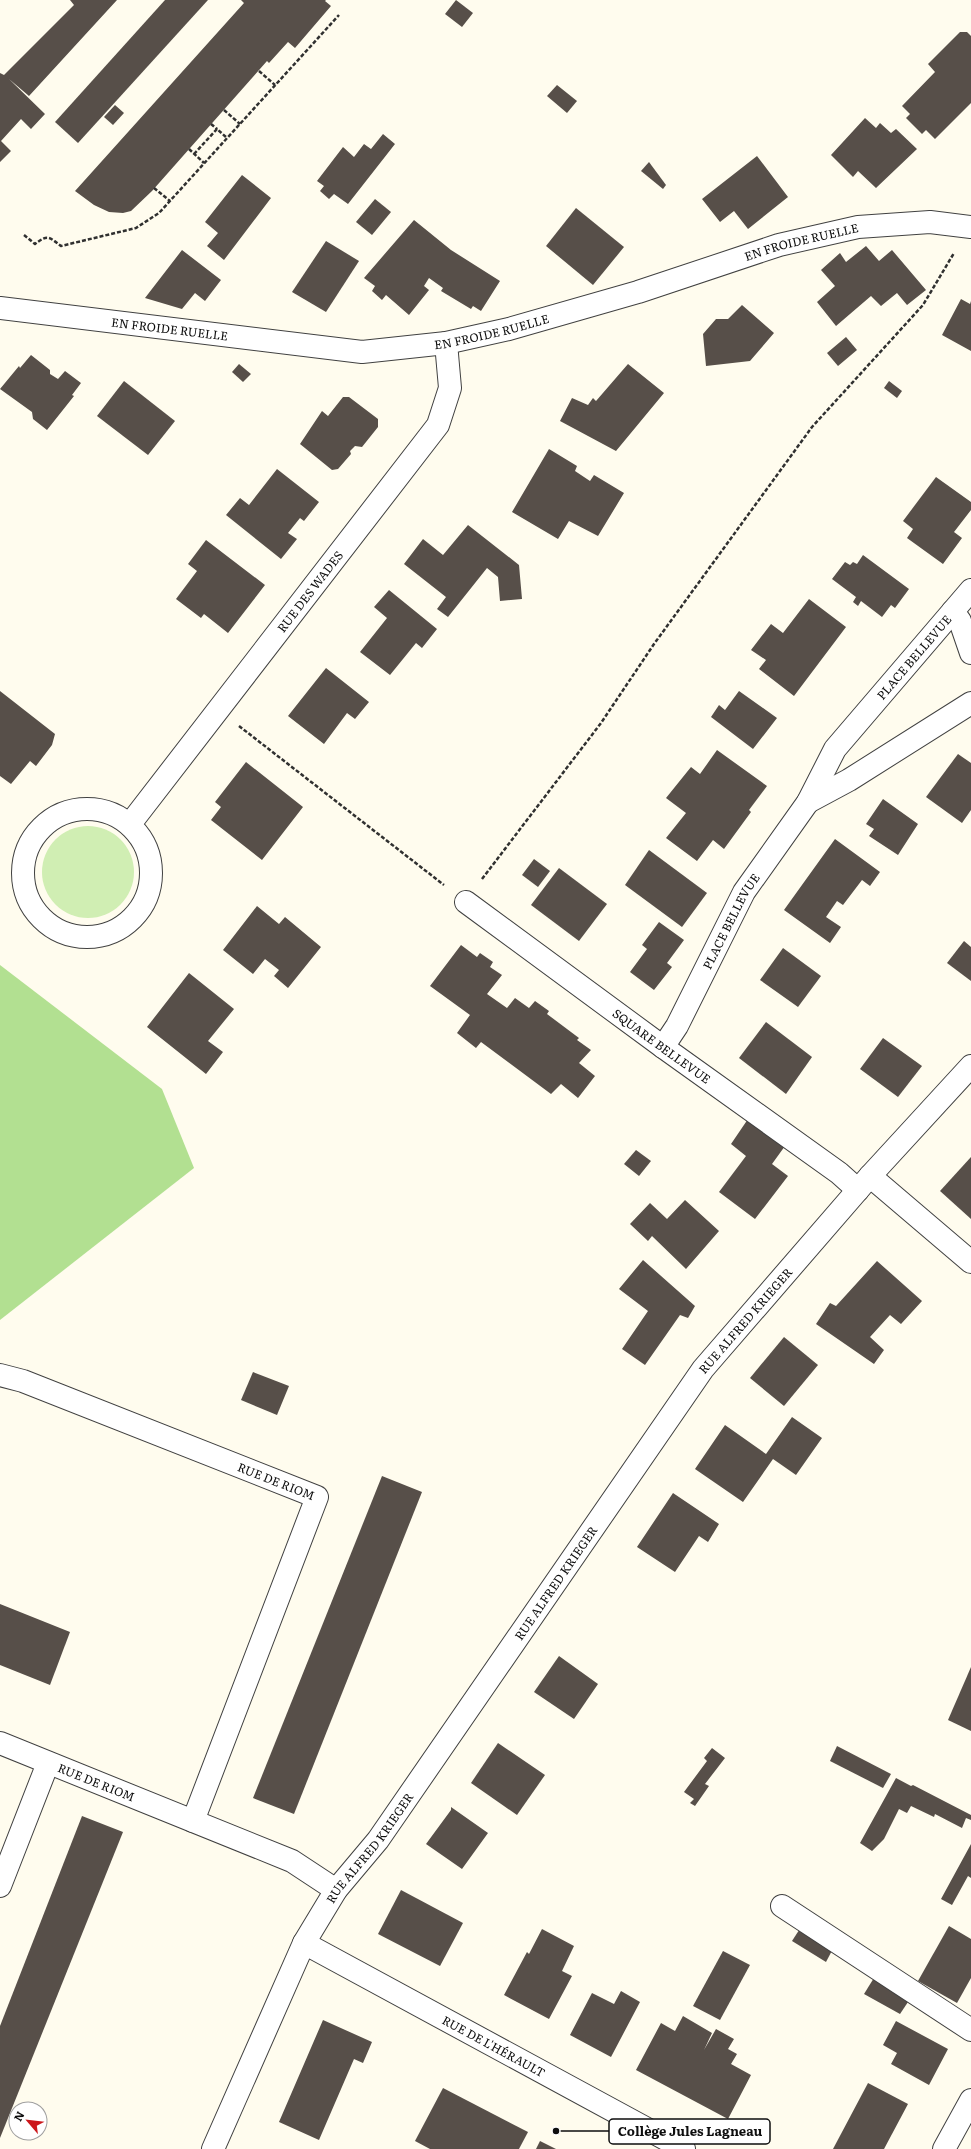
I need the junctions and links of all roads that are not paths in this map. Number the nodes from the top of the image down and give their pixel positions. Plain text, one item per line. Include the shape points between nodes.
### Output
1 (971, 226) edge
2 (0, 308) edge
3 (446, 343) junction
4 (971, 590) edge
5 (953, 611) junction
6 (971, 652) edge
7 (971, 703) edge
8 (808, 802) junction
9 (130, 824) junction
10 (466, 902) road end
11 (663, 1047) junction
12 (971, 1066) edge
13 (864, 1183) junction
14 (971, 1262) edge
15 (0, 1375) edge
16 (0, 1743) edge
17 (48, 1763) junction
18 (193, 1821) junction
19 (0, 1886) edge
20 (336, 1890) junction
21 (782, 1906) dead end
22 (304, 1943) junction
23 (971, 2030) edge
24 (971, 2100) edge
25 (213, 2149) edge
26 (684, 2149) edge
27 (944, 2149) edge

1 - 3 street, EN FROIDE RUELLE via 930,222 866,227 793,242 518,327
2 - 3 street, EN FROIDE RUELLE via 362,352
3 - 9 street, RUE DES WADES via 450,388 438,425
4 - 5 street, PLACE BELLEVUE
5 - 6 street, PLACE BELLEVUE via 960,621
5 - 8 street, PLACE BELLEVUE via 835,750
7 - 8 street, PLACE BELLEVUE via 849,780
8 - 11 street, PLACE BELLEVUE via 744,892 677,1026
9 - 9 street via 112,813 92,808 71,810 52,819 36,834 26,852 23,873 26,894 36,912 51,926 71,935 92,937 113,932 131,920 144,903 151,882 151,860 143,840
10 - 11 street, SQUARE BELLEVUE
11 - 13 street, SQUARE BELLEVUE via 839,1173
12 - 13 street, RUE ALFRED KRIEGER
13 - 14 street, SQUARE BELLEVUE
13 - 20 street, RUE ALFRED KRIEGER via 703,1369 378,1840
15 - 18 street, RUE DE RIOM via 23,1381 318,1498
16 - 17 street, RUE DE RIOM
17 - 18 street, RUE DE RIOM
17 - 19 street
18 - 20 street, RUE DE RIOM via 292,1861
20 - 22 street, RUE ALFRED KRIEGER
21 - 23 street
22 - 25 street, RUE ALFRED KRIEGER
22 - 26 street, RUE DE L'HÉRAULT
24 - 27 street

